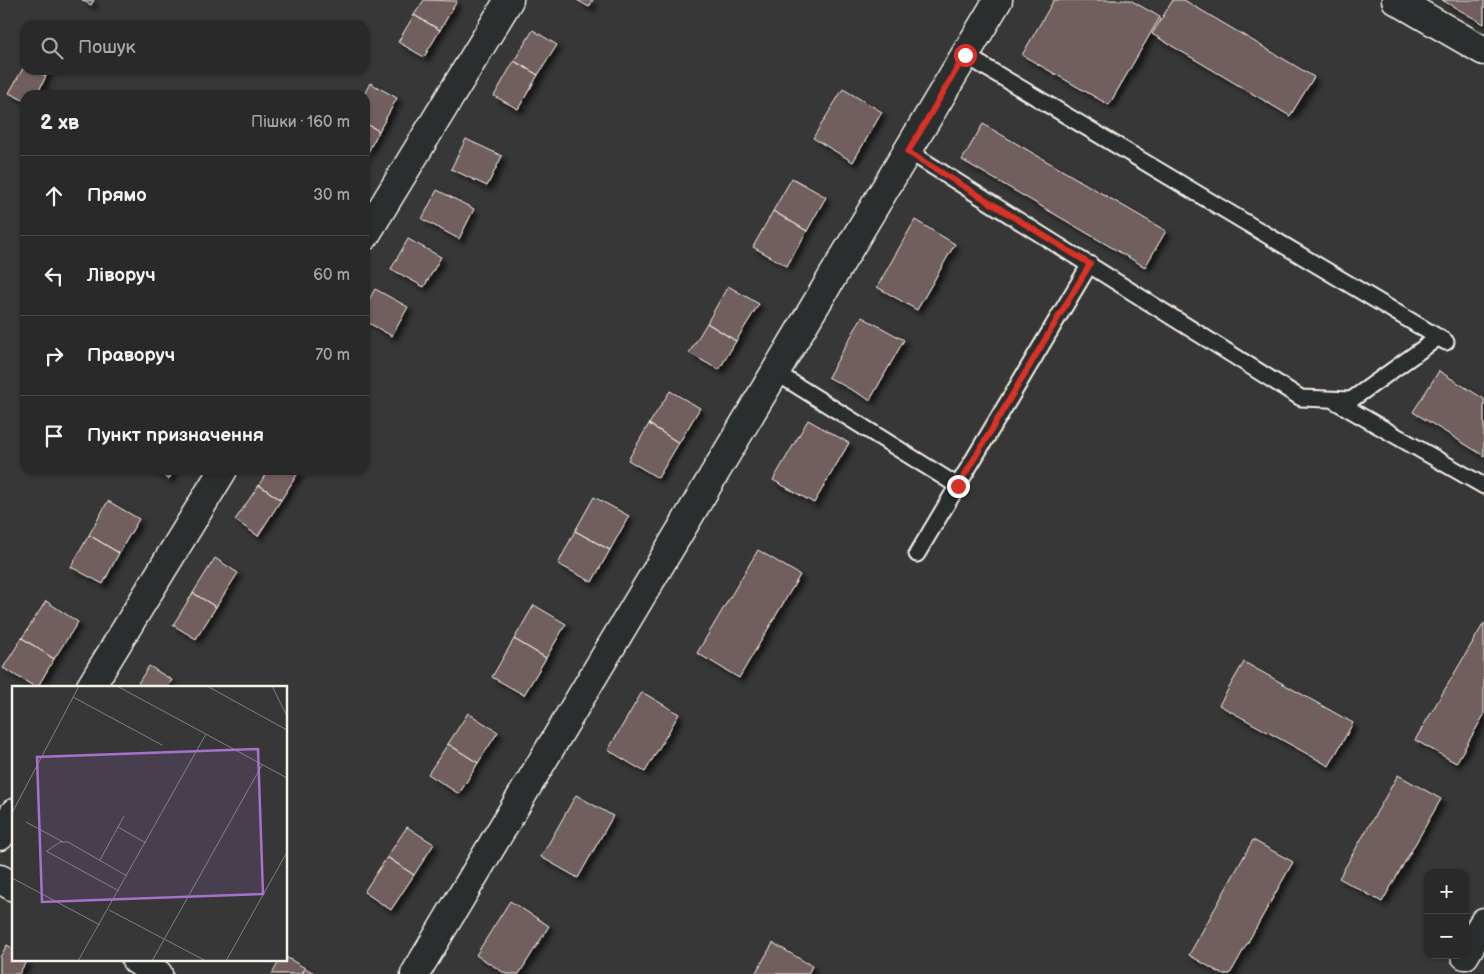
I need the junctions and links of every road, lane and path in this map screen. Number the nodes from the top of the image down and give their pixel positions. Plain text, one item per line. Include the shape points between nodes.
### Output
1 (509, 0) edge
2 (998, 0) edge
3 (1396, 0) edge
4 (1484, 51) edge
5 (965, 55) junction
6 (908, 152) junction
7 (370, 228) edge
8 (1090, 264) junction
9 (776, 372) junction
10 (1331, 399) junction
11 (220, 475) edge
12 (958, 486) junction
13 (1484, 486) edge
14 (917, 554) dead end
15 (91, 686) edge
16 (12, 817) edge
17 (0, 836) edge
18 (0, 879) edge
19 (12, 886) edge
20 (1484, 922) edge
21 (1469, 948) edge
22 (1463, 959) edge
23 (139, 962) edge
24 (158, 974) edge
25 (415, 974) edge
26 (1454, 974) edge

1 - 7 street
2 - 5 street
3 - 4 street
5 - 6 street
5 - 10 lane via 1443,340 1352,400
6 - 8 lane
6 - 9 street
8 - 10 lane via 1301,398
8 - 12 lane
9 - 12 lane
9 - 25 street
10 - 13 lane
11 - 15 street
12 - 14 lane
16 - 17 street
18 - 19 street
20 - 21 street
22 - 26 street
23 - 24 street

